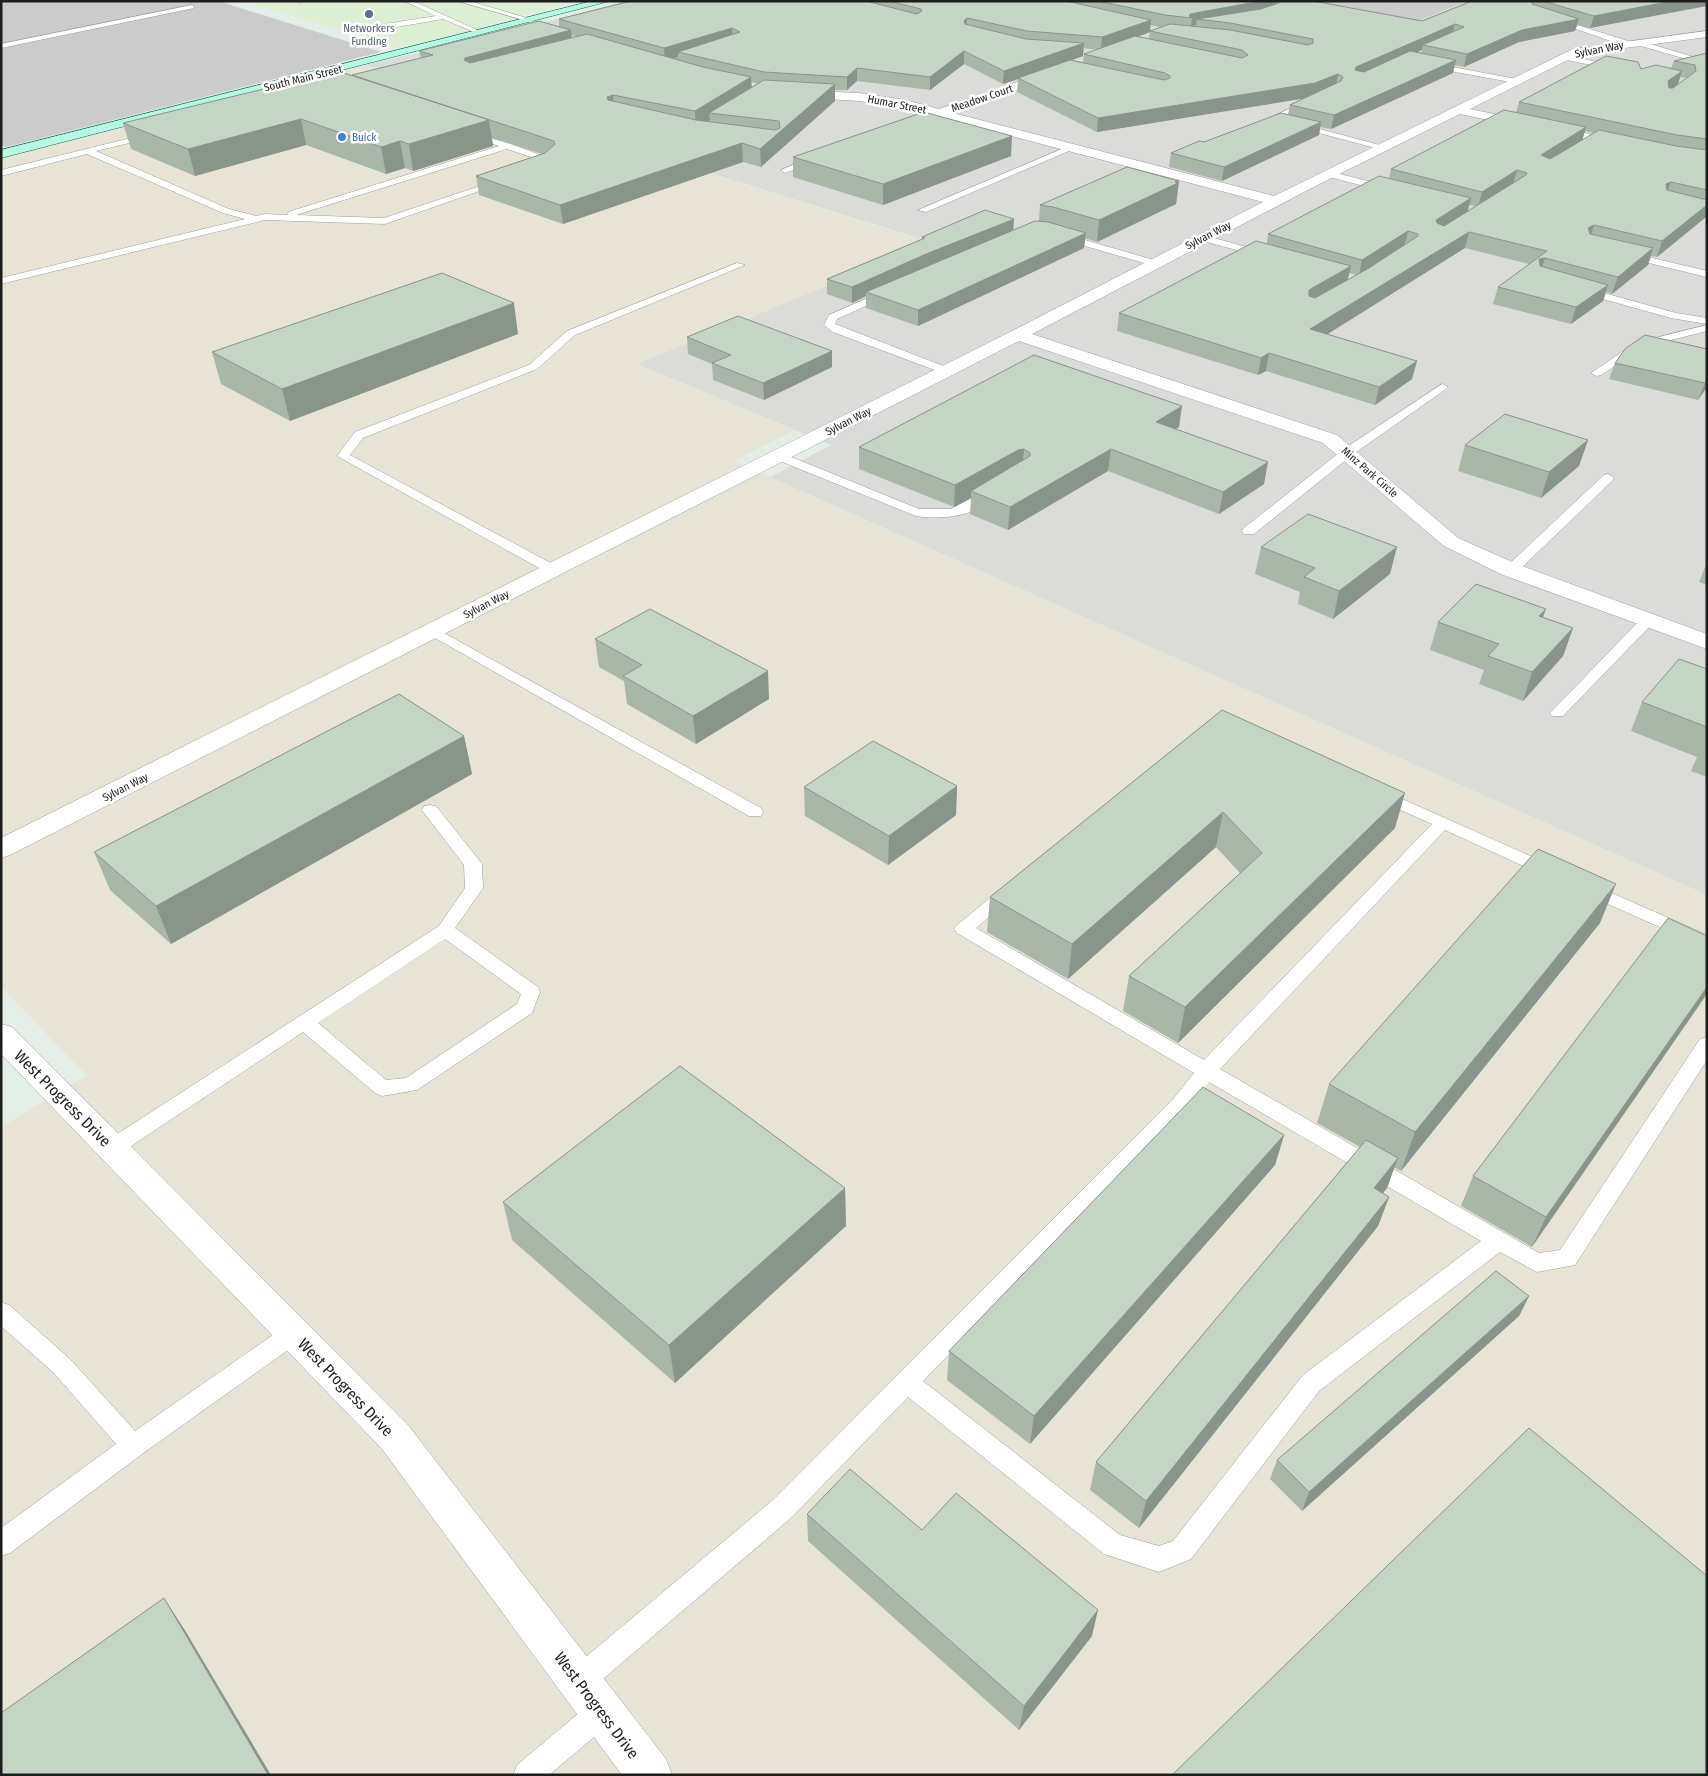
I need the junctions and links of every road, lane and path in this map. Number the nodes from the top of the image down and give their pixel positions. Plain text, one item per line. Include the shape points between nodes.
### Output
1 (407, 1) edge
2 (460, 1) edge
3 (605, 1) edge
4 (192, 7) dead end
5 (442, 17) junction
6 (1548, 18) edge
7 (530, 20) junction
8 (514, 24) junction
9 (368, 27) dead end
10 (538, 31) edge
11 (481, 33) junction
12 (1707, 34) edge
13 (1633, 43) junction
14 (1, 46) edge
15 (1565, 57) junction
16 (1707, 63) edge
17 (1425, 64) edge
18 (1068, 68) edge
19 (1623, 69) edge
20 (303, 78) junction
21 (1516, 82) junction
22 (318, 83) edge
23 (783, 92) edge
24 (1318, 99) edge
25 (1459, 110) junction
26 (940, 113) junction
27 (924, 119) edge
28 (1278, 121) junction
29 (1269, 125) edge
30 (163, 131) edge
31 (462, 131) edge
32 (1596, 139) junction
33 (508, 146) junction
34 (1383, 147) junction
35 (1634, 147) edge
36 (1072, 148) junction
37 (1581, 148) edge
38 (88, 151) junction
39 (1, 154) edge
40 (822, 156) edge
41 (785, 170) dead end
42 (535, 171) edge
43 (1, 173) edge
44 (1328, 174) junction
45 (507, 180) edge
46 (1394, 190) edge
47 (1276, 201) junction
48 (923, 210) dead end
49 (280, 218) junction
50 (255, 219) junction
51 (1048, 232) edge
52 (1203, 238) junction
53 (1616, 252) edge
54 (1276, 258) edge
55 (1154, 263) junction
56 (740, 265) dead end
57 (1707, 274) edge
58 (1, 281) edge
59 (1567, 286) edge
60 (895, 289) edge
61 (1707, 321) edge
62 (1707, 328) edge
63 (1018, 335) junction
64 (947, 370) junction
65 (1596, 373) dead end
66 (1442, 387) dead end
67 (1348, 452) junction
68 (779, 456) junction
69 (1608, 478) dead end
70 (998, 490) edge
71 (1249, 531) dead end
72 (553, 570) junction
73 (1511, 570) junction
74 (1647, 621) junction
75 (433, 631) junction
76 (1707, 642) edge
77 (1558, 712) dead end
78 (1364, 787) edge
79 (430, 810) dead end
80 (755, 812) dead end
81 (1443, 823) junction
82 (1, 849) edge
83 (1023, 880) edge
84 (445, 930) junction
85 (1707, 942) edge
86 (304, 1022) junction
87 (1, 1035) edge
88 (1707, 1044) edge
89 (1206, 1071) junction
90 (112, 1148) junction
91 (1498, 1241) junction
92 (1, 1312) edge
93 (294, 1333) junction
94 (906, 1382) junction
95 (133, 1446) junction
96 (1, 1544) edge
97 (579, 1681) junction
98 (602, 1712) junction
99 (527, 1775) edge
100 (650, 1775) edge

1 - 5 lane
2 - 7 lane
3 - 7 main road, South Main Street
4 - 14 lane
5 - 9 lane
5 - 11 lane
6 - 13 lane
7 - 8 main road, South Main Street
8 - 10 street
8 - 11 main road, South Main Street
11 - 20 main road, South Main Street
12 - 13 street, Sylvan Way
13 - 15 street, Sylvan Way via 1577,51
13 - 16 lane
15 - 19 lane
15 - 21 street, Sylvan Way
17 - 21 lane
18 - 26 street, Meadow Court
20 - 22 lane
20 - 39 main road, South Main Street
21 - 25 street, Sylvan Way
23 - 26 street, Humar Street via 882,100
24 - 28 lane via 1277,118
25 - 32 street
25 - 34 street, Sylvan Way
26 - 27 lane
26 - 36 street, Humar Street
28 - 29 lane
28 - 34 lane
30 - 38 lane
31 - 33 lane
32 - 35 street
32 - 37 lane
33 - 42 lane via 552,161
33 - 49 lane
34 - 44 street, Sylvan Way
36 - 47 street, Humar Street
36 - 48 lane
38 - 43 lane
38 - 50 lane via 226,211
40 - 41 lane
44 - 46 lane
44 - 47 street, Sylvan Way
45 - 49 lane via 385,221
47 - 52 street, Sylvan Way
49 - 50 lane
50 - 58 lane
51 - 55 lane
52 - 54 lane
52 - 55 street, Sylvan Way
53 - 57 lane
55 - 63 street, Sylvan Way
56 - 72 lane via 571,333 532,367 359,436 343,456
59 - 61 lane via 1675,316
60 - 64 lane via 833,317 829,325
62 - 65 lane via 1640,345
63 - 64 street, Sylvan Way
63 - 67 street, Minz Park Circle via 1330,439
64 - 68 street, Sylvan Way
66 - 67 lane
67 - 71 lane
67 - 73 street, Minz Park Circle via 1450,542
68 - 70 lane via 916,512 940,516 959,512
68 - 72 street, Sylvan Way
69 - 73 lane
72 - 75 street, Sylvan Way
73 - 74 street, Minz Park Circle
74 - 76 street, Minz Park Circle
74 - 77 lane
75 - 80 lane
75 - 82 street, Sylvan Way
78 - 81 lane
79 - 84 lane via 473,864 474,888
81 - 85 lane
81 - 89 lane
83 - 89 lane via 963,929
84 - 86 lane
84 - 86 lane via 531,992 525,1008 410,1085 382,1088
86 - 90 lane
87 - 90 street, West Progress Drive
88 - 91 lane via 1567,1258 1537,1264
89 - 91 lane
89 - 94 lane via 1181,1102
90 - 93 street, West Progress Drive
91 - 94 lane via 1311,1383 1182,1550 1159,1559 1113,1545
92 - 95 lane via 62,1366
93 - 95 lane
93 - 97 street, West Progress Drive via 395,1437
94 - 97 lane via 782,1508
95 - 96 lane
97 - 98 street, West Progress Drive
98 - 99 lane
98 - 100 street, West Progress Drive

